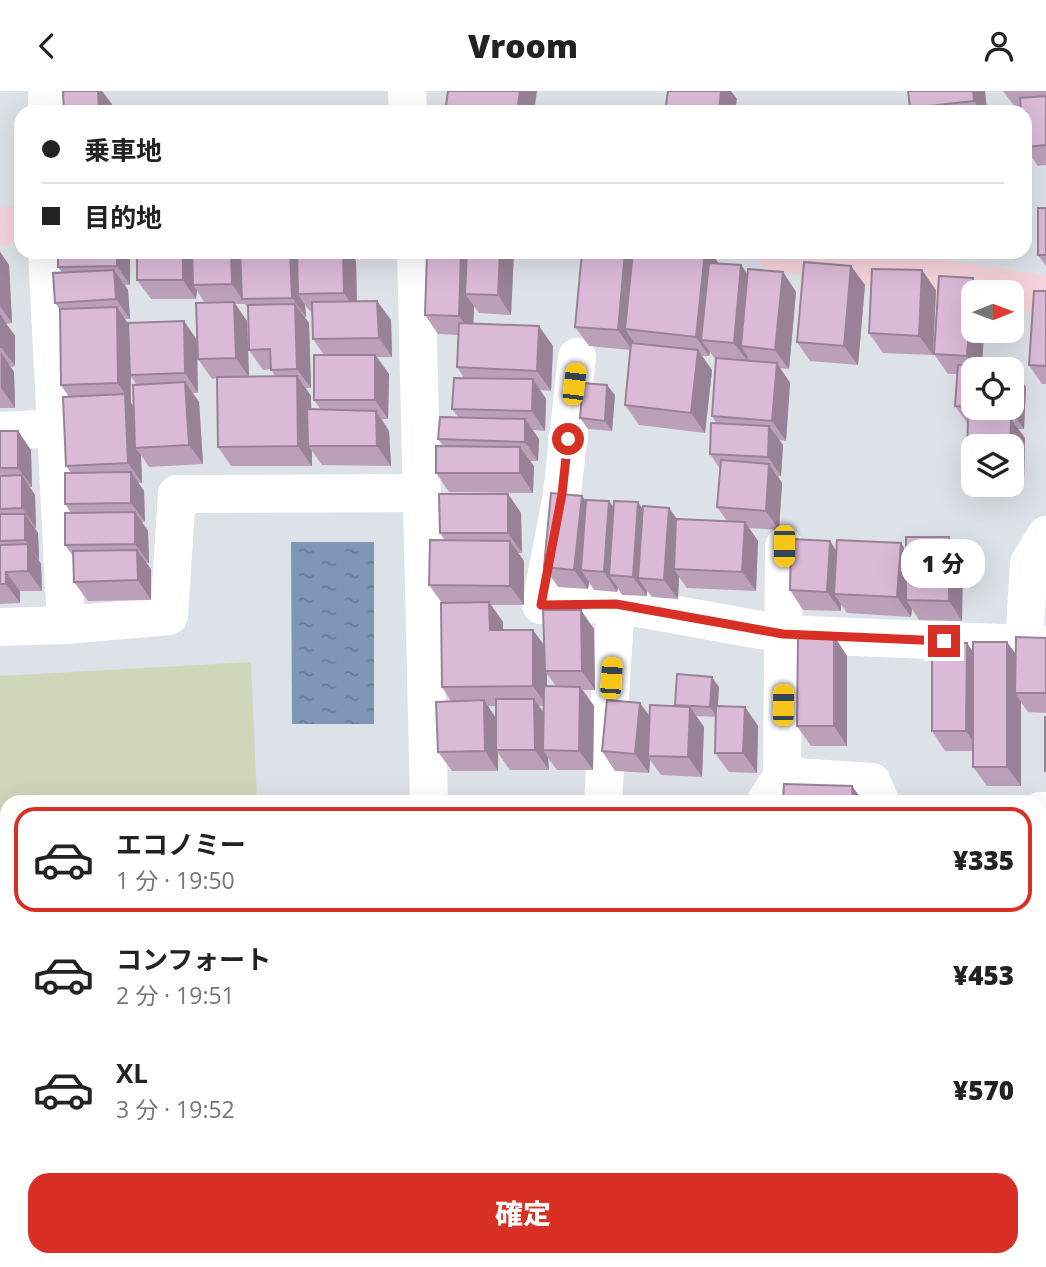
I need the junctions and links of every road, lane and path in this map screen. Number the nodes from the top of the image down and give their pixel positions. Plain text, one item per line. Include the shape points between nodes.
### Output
1 (47, 259) edge
2 (416, 259) edge
3 (820, 259) edge
4 (1046, 295) edge
5 (577, 357) dead end
6 (55, 428) junction
7 (0, 431) edge
8 (422, 493) junction
9 (1046, 535) edge
10 (784, 546) dead end
11 (616, 604) junction
12 (66, 625) junction
13 (0, 627) edge
14 (783, 634) junction
15 (1035, 645) edge
16 (774, 789) edge
17 (429, 795) edge
18 (603, 795) edge
19 (877, 795) edge

1 - 6 street
2 - 8 street
3 - 4 main road
5 - 11 street via 562,494 541,605
6 - 7 street
6 - 12 street
8 - 12 street via 177,494 169,615
8 - 17 street
9 - 15 street via 1029,563
10 - 14 street
11 - 14 street
11 - 18 street
12 - 13 street
14 - 15 street
14 - 16 street
16 - 19 street via 872,782

